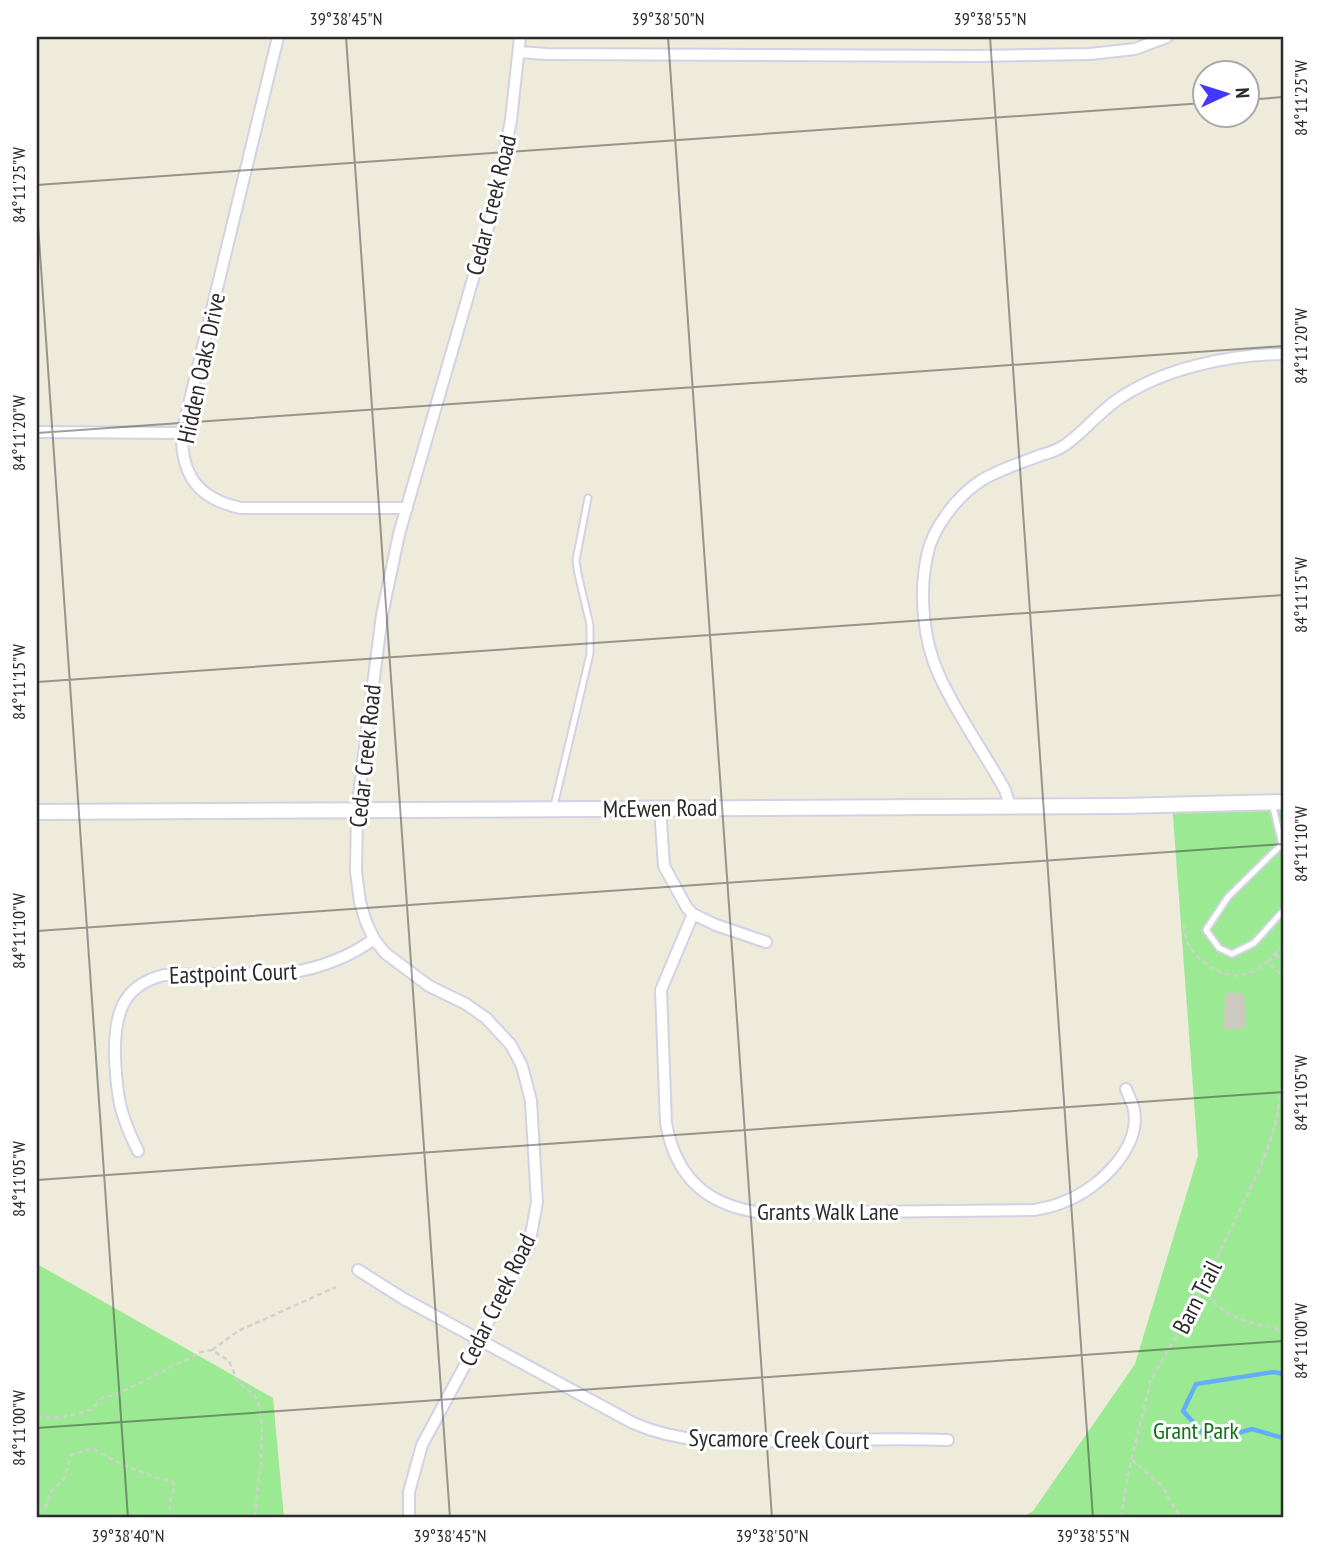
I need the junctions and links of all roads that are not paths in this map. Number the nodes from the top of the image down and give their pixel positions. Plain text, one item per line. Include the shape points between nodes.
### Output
1 (278, 37) edge
2 (520, 37) edge
3 (1167, 37) edge
4 (519, 52) junction
5 (1283, 354) edge
6 (37, 432) edge
7 (182, 432) junction
8 (588, 498) dead end
9 (407, 509) junction
10 (1278, 802) edge
11 (1010, 806) junction
12 (660, 808) junction
13 (553, 809) junction
14 (357, 810) junction
15 (37, 811) edge
16 (1283, 847) edge
17 (1283, 911) edge
18 (693, 914) junction
19 (374, 939) junction
20 (766, 942) dead end
21 (1126, 1089) dead end
22 (138, 1151) dead end
23 (358, 1270) dead end
24 (478, 1340) junction
25 (948, 1440) dead end
26 (409, 1518) edge

1 - 7 street, Hidden Oaks Drive
2 - 4 street, Cedar Creek Road
3 - 4 street via 1135,49 1062,54
4 - 9 street, Cedar Creek Road via 495,203
5 - 11 street via 1187,369 1139,388 1117,400 1062,448 981,481 940,527 927,555 923,598 928,640 938,674 1001,782
6 - 7 street
7 - 9 street, Hidden Oaks Drive via 186,467 194,483 228,506
8 - 13 lane via 576,560 590,625 590,654
9 - 14 street, Cedar Creek Road via 382,615
10 - 11 street, McEwen Road
10 - 16 lane
11 - 12 street, McEwen Road
12 - 13 street, McEwen Road
12 - 18 street via 664,866
13 - 14 street, McEwen Road
14 - 15 street, McEwen Road
14 - 19 street, Cedar Creek Road via 357,881
16 - 17 lane via 1228,897 1206,930 1219,948 1232,954 1254,943
18 - 20 street
18 - 21 street, Grants Walk Lane via 661,990 666,1123 684,1172 705,1194 724,1205 763,1213 1051,1207 1096,1183 1125,1149 1134,1130 1134,1109
19 - 22 street, Eastpoint Court via 348,956 309,970 164,975 132,992 114,1028 118,1104
19 - 24 street, Cedar Creek Road via 404,969 466,1004 499,1030 528,1083 537,1202 533,1230 529,1246
23 - 24 street, Sycamore Creek Court
24 - 25 street, Sycamore Creek Court via 633,1423 672,1437 693,1441
24 - 26 street, Cedar Creek Road via 422,1445 409,1492

